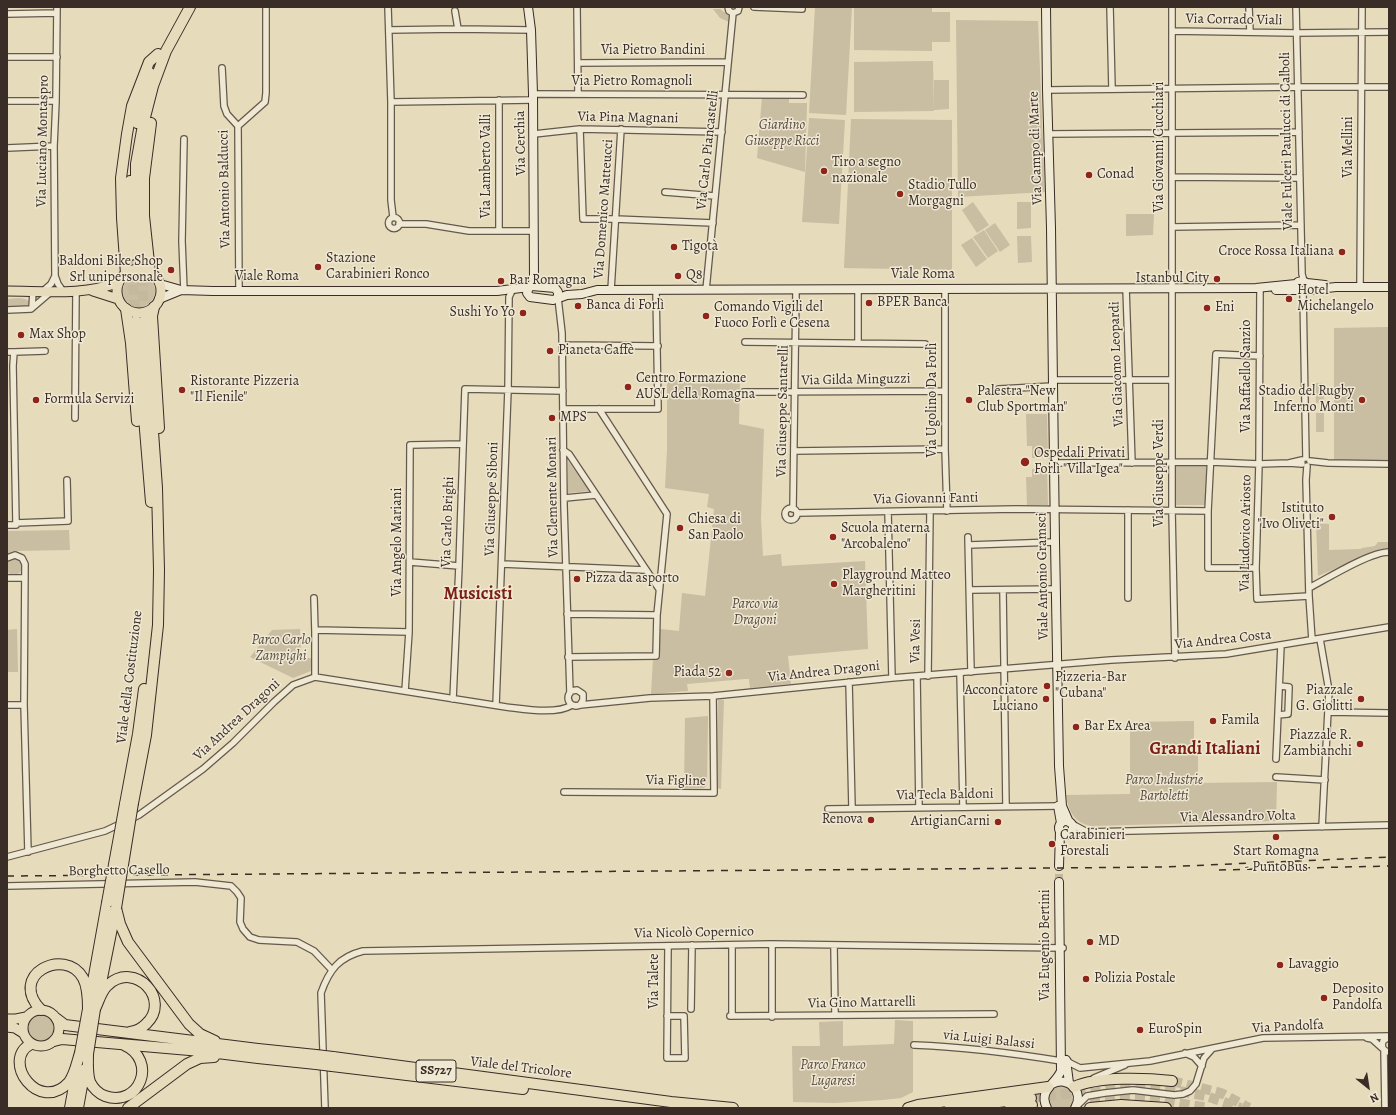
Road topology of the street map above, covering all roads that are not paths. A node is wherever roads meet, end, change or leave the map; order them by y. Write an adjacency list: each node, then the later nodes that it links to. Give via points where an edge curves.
1 (183, 7): 30 (highway)
2 (190, 7): 30 (highway)
3 (266, 7): 50 (street, via 265,102)
4 (388, 7): 23 (street)
5 (528, 7): 24 (main road, Via Cerchia)
6 (577, 7): 34 (street)
7 (728, 7): 20 (street)
8 (739, 7): 9 (street); 20 (street, via 737,12)
9 (743, 7)
10 (754, 7): 11 (street)
11 (802, 7)
12 (1046, 7): 41 (main road, Via Campo di Marte)
13 (1110, 7): 39 (street)
14 (1172, 7): 25 (street, Via Giovanni Cucchiari)
15 (1249, 7): 26 (street)
16 (1296, 7): 29 (street, Viale Fulceri Paulucci di Calboli)
17 (1362, 7): 27 (street, Via Mellini)
18 (57, 10): 21 (street); 32 (street, Via Luciano Montaspro)
19 (455, 11): 22 (street)
20 (733, 13): 33 (street, Via Carlo Piancastelli)
21 (7, 14)
22 (458, 29): 23 (street); 24 (street)
23 (389, 30): 49 (street)
24 (531, 30): 45 (main road, Via Cerchia)
25 (1172, 31): 26 (street, Via Corrado Viali); 40 (street, Via Giovanni Cucchiari)
26 (1250, 32): 29 (street, Via Corrado Viali)
27 (1362, 32): 28 (street, Via Corrado Viali); 29 (street, Via Corrado Viali); 37 (street, Via Mellini)
28 (1389, 32)
29 (1296, 33): 36 (street, Viale Fulceri Paulucci di Calboli)
30 (162, 52): 73 (highway, via 143,92 131,157 128,201); 74 (highway, via 143,125 136,164); 75 (highway, via 165,63 156,90 144,178 144,216); 76 (highway, via 149,62 132,106 127,134 121,178)
31 (7, 57): 32 (street)
32 (57, 57): 48 (street, Via Luciano Montaspro)
33 (728, 62): 34 (street, Via Pietro Bandini); 43 (street, Via Carlo Piancastelli)
34 (578, 63): 42 (street)
35 (222, 68): 50 (street, Via Antonio Balducci, via 224,106 227,114)
36 (1298, 87): 37 (street); 40 (street); 54 (street, Viale Fulceri Paulucci di Calboli)
37 (1361, 87): 38 (street); 82 (street, Via Mellini)
38 (1389, 87)
39 (1112, 89): 40 (street); 41 (street)
40 (1172, 89): 55 (street, Via Giovanni Cucchiari)
41 (1047, 90): 57 (main road, Via Campo di Marte)
42 (578, 94): 43 (street, Via Pietro Romagnoli); 45 (street, Via Pietro Romagnoli)
43 (726, 94): 44 (street, Via Pietro Romagnoli); 53 (street, Via Carlo Piancastelli)
44 (803, 95)
45 (533, 97): 46 (street, Via Pietro Romagnoli); 56 (main road, Via Cerchia)
46 (499, 100): 49 (street, Via Pietro Romagnoli); 71 (street, Via Lamberto Valli)
47 (7, 101): 48 (street)
48 (56, 101): 59 (street, Via Luciano Montaspro)
49 (391, 102): 65 (street)
50 (238, 126): 92 (street, Via Antonio Balducci)
51 (580, 129): 52 (street, Via Pina Magnani); 56 (street, Via Pina Magnani); 66 (street, via 582,219)
52 (621, 129): 53 (street, Via Pina Magnani); 66 (street, Via Domenico Matteucci)
53 (722, 132): 64 (street, Via Carlo Piancastelli)
54 (1299, 132): 55 (street); 62 (street, Viale Fulceri Paulucci di Calboli)
55 (1172, 133): 57 (street); 61 (street, Via Giovanni Cucchiari)
56 (534, 134): 72 (main road, Via Cerchia)
57 (1048, 134): 84 (main road, Via Campo di Marte)
58 (184, 139): 91 (street)
59 (54, 146): 60 (street); 77 (street, Via Luciano Montaspro)
60 (7, 148)
61 (1172, 177): 62 (street); 70 (street, Via Giovanni Cucchiari)
62 (1300, 178): 69 (street, Viale Fulceri Paulucci di Calboli)
63 (665, 192): 64 (street)
64 (716, 196): 67 (street, Via Carlo Piancastelli)
65 (393, 217): 68 (street, via 398,219); 68 (street, via 389,220 390,227 395,228)
66 (615, 219): 67 (street); 93 (street, Via Domenico Matteucci)
67 (713, 223): 95 (street, Via Carlo Piancastelli)
68 (399, 224): 71 (street, via 426,224 469,231)
69 (1301, 225): 70 (street); 80 (street, Viale Fulceri Paulucci di Calboli)
70 (1172, 227): 86 (street, Via Giovanni Cucchiari)
71 (500, 231): 72 (street)
72 (534, 231): 81 (main road, Via Cerchia)
73 (131, 254)
74 (140, 262)
75 (150, 272): 76 (main road, via 137,269); 79 (main road)
76 (126, 274): 78 (main road)
77 (55, 276): 99 (street); 100 (street, Via Luciano Montaspro)
78 (119, 282): 90 (main road, via 105,288); 105 (main road)
79 (160, 284): 91 (main road, Viale Roma); 106 (main road, via 161,289)
80 (1302, 285): 82 (main road, Viale Roma); 89 (main road, Viale Roma); 142 (street, Viale Fulceri Paulucci di Calboli)
81 (533, 287): 102 (main road, Viale Roma); 103 (main road, Viale Roma); 104 (main road, via 555,288); 104 (main road, via 532,298)
82 (1360, 287): 83 (main road, Viale Roma)
83 (1389, 287)
84 (1052, 288): 85 (main road, Viale Roma); 88 (main road, Viale Roma); 124 (main road, Viale Antonio Gramsci)
85 (1126, 288): 86 (main road, Viale Roma); 122 (street, Via Giacomo Leopardi)
86 (1172, 288): 89 (main road, Viale Roma); 123 (street, Via Giuseppe Verdi)
87 (858, 289): 88 (main road, Viale Roma); 96 (main road, Viale Roma); 113 (street)
88 (945, 289): 128 (street, Via Ugolino Da Forlì)
89 (1258, 289): 120 (street, Via Raffaello Sanzio)
90 (90, 290): 101 (main road); 105 (main road)
91 (183, 290): 92 (main road, Viale Roma); 106 (main road, Viale Roma)
92 (239, 290): 102 (main road, Viale Roma)
93 (611, 290): 94 (main road, Viale Roma); 104 (main road, Viale Roma)
94 (656, 290): 95 (main road, Viale Roma); 116 (street)
95 (706, 290): 96 (main road, Viale Roma)
96 (796, 290): 112 (street, Via Giuseppe Santarelli)
97 (7, 291): 98 (main road)
98 (33, 291): 99 (main road); 107 (street)
99 (48, 291): 100 (main road); 107 (street)
100 (63, 291): 101 (main road)
101 (76, 291): 133 (street)
102 (497, 291): 103 (main road, Viale Roma)
103 (510, 293): 126 (street, Via Giuseppe Siboni)
104 (556, 296): 115 (street, Via Clemente Monari)
105 (118, 299): 108 (main road)
106 (156, 303): 108 (main road, via 147,311 140,313); 146 (highway, via 152,316 160,450)
107 (32, 308): 109 (street)
108 (126, 309): 146 (highway, via 139,444)
109 (7, 310)
110 (140, 320): 146 (highway, Viale della Costituzione)
111 (745, 342): 112 (street)
112 (796, 343): 113 (street); 130 (street, Via Giuseppe Santarelli)
113 (858, 343): 114 (street)
114 (925, 344)
115 (563, 345): 116 (street); 127 (street, Via Clemente Monari)
116 (658, 346): 132 (street, via 658,409)
117 (45, 351): 119 (street)
118 (7, 352): 119 (street)
119 (14, 352): 121 (street)
120 (1260, 356): 138 (street, via 1216,354); 143 (street, Via Raffaello Sanzio)
121 (10, 366): 157 (street)
122 (1129, 380): 123 (street); 124 (street); 140 (street, Via Giacomo Leopardi)
123 (1171, 380): 141 (street, Via Giuseppe Verdi)
124 (1053, 383): 125 (street); 139 (main road, Viale Antonio Gramsci)
125 (999, 388)
126 (508, 390): 127 (street); 134 (street, Via Carlo Brighi, via 465,389); 165 (street, Via Giuseppe Siboni)
127 (563, 391): 131 (street, Via Clemente Monari)
128 (945, 391): 130 (street, Via Gilda Minguzzi); 135 (street, Via Ugolino Da Forlì)
129 (744, 392): 130 (street, Via Gilda Minguzzi)
130 (795, 393): 137 (street, Via Giuseppe Santarelli)
131 (564, 409): 132 (street); 136 (street, Via Clemente Monari)
132 (599, 409): 173 (street, via 667,514)
133 (75, 418)
134 (463, 444): 164 (street, Via Angelo Mariani, via 410,445); 166 (street, Via Carlo Brighi)
135 (945, 449): 137 (street); 153 (street, Via Ugolino Da Forlì)
136 (563, 450): 147 (street, via 569,454); 148 (street, Via Clemente Monari)
137 (794, 451): 151 (street, Via Giuseppe Santarelli)
138 (1211, 462): 141 (street); 143 (street); 155 (street)
139 (1054, 463): 140 (street); 149 (main road, Viale Antonio Gramsci)
140 (1132, 463): 141 (street)
141 (1173, 463): 154 (street, Via Giuseppe Verdi)
142 (1306, 463): 143 (street); 144 (street); 172 (street, Viale Fulceri Paulucci di Calboli)
143 (1258, 464): 168 (street, Via Ludovico Ariosto)
144 (1389, 464)
145 (67, 480): 157 (street, via 68,521)
146 (153, 487): 220 (highway, Viale della Costituzione, via 153,621)
147 (596, 495): 148 (street); 169 (street)
148 (565, 498): 167 (street, Via Clemente Monari)
149 (1055, 510): 150 (street, Via Giovanni Fanti); 153 (street, Via Giovanni Fanti); 160 (main road, Viale Antonio Gramsci)
150 (1128, 510): 154 (street, Via Giovanni Fanti); 179 (street)
151 (795, 511): 156 (street, Via Giovanni Fanti)
152 (930, 511): 153 (street, Via Giovanni Fanti); 156 (street, Via Giovanni Fanti); 195 (street, Via Vesi)
153 (947, 511)
154 (1172, 511): 155 (street, Via Giovanni Fanti); 189 (street, Via Giuseppe Verdi)
155 (1208, 511): 168 (street, via 1208,568)
156 (888, 512): 197 (street)
157 (16, 523): 158 (street)
158 (7, 525)
159 (968, 537): 161 (street)
160 (1055, 542): 161 (street); 174 (main road, Viale Antonio Gramsci)
161 (968, 545): 175 (street)
162 (1389, 552): 172 (street, via 1382,552 1358,562)
163 (7, 558): 171 (street, via 15,555 22,558 25,564)
164 (410, 562): 166 (street); 184 (street, Via Angelo Mariani)
165 (502, 564): 167 (street); 212 (street, Via Giuseppe Siboni)
166 (459, 566): 206 (street, Via Carlo Brighi)
167 (567, 567): 169 (street); 180 (street, Via Clemente Monari)
168 (1256, 568): 177 (street, Via Ludovico Ariosto, via 1257,599)
169 (645, 570): 173 (street)
170 (7, 578): 171 (street)
171 (25, 578): 209 (street)
172 (1309, 588): 177 (street, Viale Fulceri Paulucci di Calboli)
173 (659, 589): 181 (street)
174 (1056, 589): 176 (street); 190 (main road, Viale Antonio Gramsci)
175 (970, 590): 176 (street); 192 (street)
176 (1003, 590): 191 (street)
177 (1309, 596): 186 (street, Viale Fulceri Paulucci di Calboli)
178 (314, 598): 183 (street)
179 (1128, 598)
180 (567, 614): 181 (street); 188 (street, Via Clemente Monari)
181 (657, 615): 188 (street, via 656,656)
182 (1389, 627): 185 (street, Via Andrea Costa)
183 (315, 630): 184 (street); 196 (street)
184 (409, 632): 202 (street, Via Angelo Mariani)
185 (1320, 639): 186 (street, Via Andrea Costa); 213 (street, via 1329,691)
186 (1312, 640): 187 (street, Via Andrea Costa)
187 (1281, 645): 189 (street, Via Andrea Costa, via 1226,654); 200 (street)
188 (568, 657): 198 (street, Via Clemente Monari)
189 (1175, 658): 190 (street, Via Andrea Costa)
190 (1058, 665): 191 (street, Via Andrea Dragoni); 222 (main road, Viale Antonio Gramsci, via 1057,784)
191 (1005, 670): 192 (street, Via Andrea Dragoni); 221 (street)
192 (971, 672): 193 (street, Via Andrea Dragoni)
193 (960, 673): 195 (street, Via Andrea Dragoni); 223 (street)
194 (917, 676): 195 (street, Via Andrea Dragoni); 197 (street, Via Andrea Dragoni); 225 (street)
195 (928, 676)
196 (315, 677): 202 (street); 231 (street, Via Andrea Dragoni, via 293,686 203,769 139,815 105,831)
197 (892, 678): 199 (street, Via Andrea Dragoni)
198 (569, 682): 201 (street); 203 (street, Via Clemente Monari)
199 (850, 682): 204 (street, Via Andrea Dragoni); 224 (street)
200 (1280, 686): 215 (street); 215 (street, via 1289,687 1288,714)
201 (577, 690): 203 (street); 205 (street)
202 (405, 691): 206 (street)
203 (570, 693): 210 (street, via 568,700)
204 (713, 696): 207 (street, Via Andrea Dragoni); 219 (street, Via Figline, via 714,793)
205 (584, 698): 207 (street); 211 (street)
206 (453, 699): 212 (street)
207 (593, 703): 211 (street, Via Andrea Dragoni)
208 (7, 705): 209 (street)
209 (24, 705): 231 (street)
210 (572, 705): 211 (street); 212 (street, via 566,709 535,710)
211 (580, 705)
212 (496, 706)
213 (1328, 712): 214 (street); 218 (street)
214 (1389, 713)
215 (1278, 714): 216 (street)
216 (1276, 759)
217 (1276, 777): 218 (street)
218 (1325, 780): 227 (street)
219 (564, 792)
220 (129, 804): 235 (highway, Viale della Costituzione, bridge); 243 (highway, Viale della Costituzione, bridge)
221 (1006, 806): 222 (street, Via Tecla Baldoni); 223 (street, Via Tecla Baldoni)
222 (1060, 806): 229 (main road, Viale Antonio Gramsci)
223 (964, 807): 225 (street, Via Tecla Baldoni)
224 (852, 808): 225 (street, Via Tecla Baldoni); 226 (street, Via Tecla Baldoni)
225 (919, 808)
226 (828, 809)
227 (1322, 826): 228 (street, Via Alessandro Volta); 230 (street, Via Alessandro Volta)
228 (1389, 826)
229 (1066, 828): 230 (street, Via Alessandro Volta); 230 (street, Via Alessandro Volta); 233 (main road, Viale Antonio Gramsci, via 1059,836)
230 (1087, 832)
231 (28, 852): 232 (street, Via Andrea Dragoni)
232 (7, 857)
233 (1059, 866)
234 (7, 886): 242 (street, Borghetto Casello, via 195,882 231,886 241,898 240,922 250,937 259,940 297,942 314,951)
235 (116, 908): 243 (highway, Viale della Costituzione); 266 (highway, via 128,942 189,1024 200,1034)
236 (772, 944): 237 (street, Via Nicolò Copernico); 240 (street, Via Nicolò Copernico); 250 (street)
237 (732, 945): 239 (street, Via Nicolò Copernico); 250 (street, Via Gino Mattarelli, via 731,1016)
238 (668, 946): 239 (street, Via Nicolò Copernico); 242 (street, Via Nicolò Copernico, via 363,950 343,959); 248 (street, Via Talete)
239 (692, 946): 244 (street)
240 (834, 946): 241 (street, Via Nicolò Copernico); 247 (street)
241 (1061, 948): 241 (main road, Via Eugenio Bertini, via 1063,906 1059,882); 267 (main road, Via Eugenio Bertini)
242 (332, 970): 279 (street, Via Nicolò Copernico, via 321,993)
243 (92, 1009): 245 (highway, via 80,974 62,964 55,964 40,970 32,980 30,992); 254 (highway, via 107,985 114,980 133,977 141,981 153,995 153,1013 149,1022 138,1030); 264 (highway, bridge)
244 (691, 1009)
245 (41, 1010): 249 (main road); 252 (main road, via 53,1014)
246 (994, 1014): 247 (street, Via Gino Mattarelli)
247 (835, 1015): 250 (street, Via Gino Mattarelli)
248 (667, 1016): 248 (street, Via Talete, via 684,1016 685,1058 667,1058)
249 (26, 1017): 251 (main road); 255 (main road)
250 (772, 1017)
251 (7, 1019)
252 (57, 1019): 254 (highway, via 65,1025); 258 (main road, via 59,1031)
253 (7, 1027): 255 (main road)
254 (124, 1032): 266 (highway)
255 (23, 1033): 259 (main road)
256 (1363, 1036): 257 (street, Via Pandolfa); 262 (street, Via Pandolfa, via 1263,1038); 263 (street, via 1372,1039)
257 (1389, 1037): 263 (street, Via Pandolfa, via 1383,1041)
258 (54, 1042): 259 (main road, via 43,1047); 260 (highway, via 62,1039)
259 (31, 1044): 264 (highway, via 25,1046 18,1057 17,1069 21,1081 38,1093 51,1093 64,1087)
260 (122, 1045): 264 (highway, via 137,1055 142,1063 143,1072 136,1089 121,1098 103,1096 95,1090 90,1082); 266 (highway)
261 (914, 1045): 267 (street, via Luigi Balassi, via 1015,1053)
262 (1214, 1048): 265 (street, Via Pandolfa); 270 (street, via 1204,1058)
263 (1385, 1050): 271 (street)
264 (84, 1053): 276 (highway, via 76,1075); 277 (highway)
265 (1185, 1053): 269 (street, Via Pandolfa); 270 (street, via 1194,1057)
266 (258, 1054): 275 (highway, Viale del Tricolore / SS727, bridge); 278 (highway, via 241,1060 207,1057 193,1061)
267 (1063, 1060): 269 (street, Via Pandolfa, via 1080,1068); 273 (main road, Via Eugenio Bertini); 274 (main road, Via Eugenio Bertini, via 1061,1071)
268 (1389, 1061): 271 (street)
269 (1127, 1064): 273 (street)
270 (1202, 1066): 286 (street, via 1196,1084 1183,1094 1133,1090 1095,1094 1087,1096)
271 (1385, 1074): 289 (street)
272 (1172, 1081): 273 (highway, via 1144,1078)
273 (1072, 1085): 274 (main road, via 1058,1081); 286 (main road, Via Eugenio Bertini, via 1077,1091)
274 (1050, 1086): 282 (highway, via 918,1104); 285 (main road, Via Eugenio Bertini, via 1044,1097)
275 (552, 1089): 280 (highway, Viale del Tricolore / SS727); 281 (highway, Viale del Tricolore / SS727)
276 (70, 1108)
277 (78, 1108)
278 (128, 1108)
279 (324, 1108)
280 (670, 1108)
281 (733, 1108)
282 (908, 1108)
283 (950, 1108): 284 (highway, via 1031,1102)
284 (1010, 1108)
285 (1047, 1108)
286 (1076, 1108)
287 (1090, 1108): 288 (highway, via 1121,1105)
288 (1166, 1108)
289 (1385, 1108)

